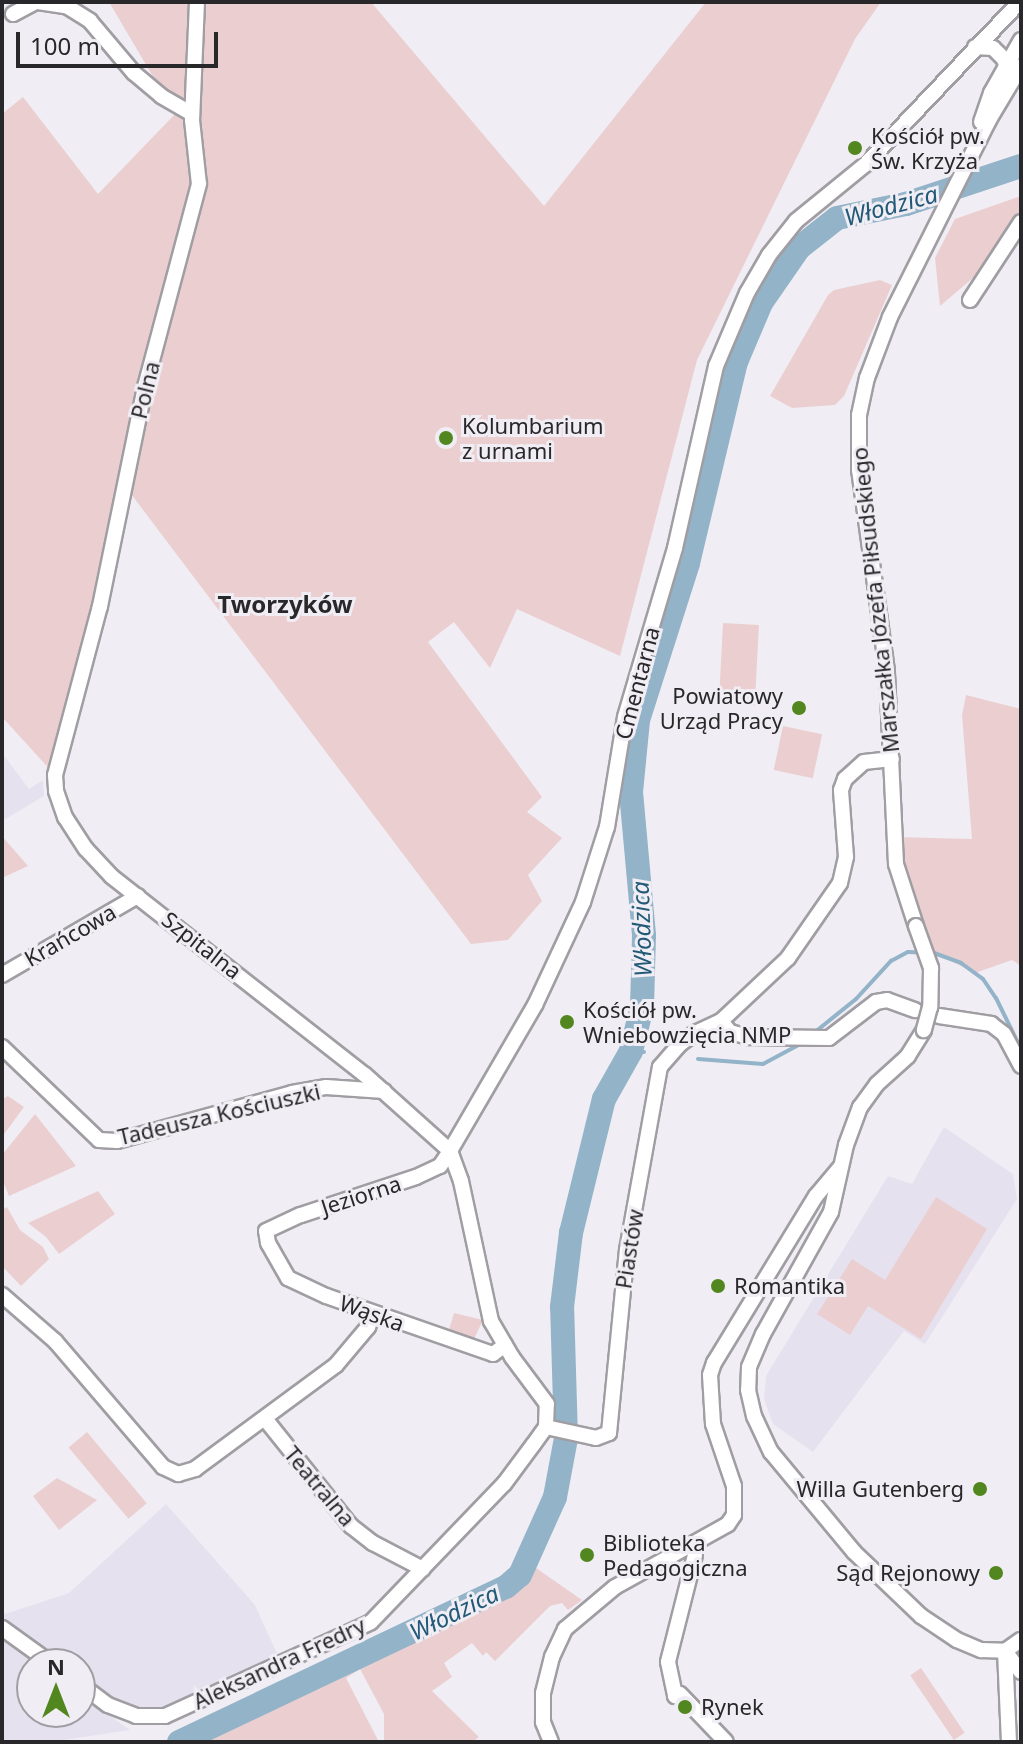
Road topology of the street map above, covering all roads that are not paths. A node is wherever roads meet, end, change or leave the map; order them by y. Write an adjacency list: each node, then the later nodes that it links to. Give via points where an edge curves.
1 (37, 2): 4 (street); 8 (street, via 68,7 90,21 134,73)
2 (197, 2): 8 (street, Polna)
3 (1020, 2): 6 (street, Cmentarna)
4 (13, 14)
5 (1021, 40): 7 (street)
6 (975, 47): 7 (street, via 993,48); 20 (street, Cmentarna, via 866,164 796,221 769,255 733,321 716,366 675,548 625,717 607,827 583,902 535,1005)
7 (1014, 66): 9 (street); 9 (street, via 985,108)
8 (192, 114): 13 (street, Polna, via 199,184 145,387 100,606)
9 (974, 149): 12 (street, Marszałka Józefa Piłsudskiego, via 873,358 857,434 887,671)
10 (1021, 222): 11 (street)
11 (970, 300)
12 (892, 759): 16 (street, via 864,762 845,779 841,790 846,857 840,883 788,958); 21 (street, Marszałka Józefa Piłsudskiego, bridge, via 896,864 931,968 930,1007 908,1056 860,1107)
13 (55, 775): 14 (street, Szpitalna, via 65,817 86,849)
14 (138, 896): 15 (street, Krańcowa); 19 (street, Szpitalna)
15 (2, 975)
16 (725, 1018): 18 (street, via 730,1032 749,1037 829,1038 876,1002 887,1000 991,1024 1004,1034); 27 (street, Piastów, via 695,1033 660,1067 627,1250 609,1433 596,1438)
17 (2, 1047): 19 (street, Tadeusza Kościuszki, via 99,1140 117,1141 326,1087)
18 (1021, 1066)
19 (384, 1091): 20 (street)
20 (450, 1151): 22 (street, Jeziorna, via 440,1166 416,1177); 25 (street, via 491,1321)
21 (841, 1166): 33 (street, via 831,1212 749,1367 754,1416 771,1452 807,1498 921,1616 957,1640 981,1650); 36 (street, via 816,1196 710,1375 713,1424 734,1486 734,1515 728,1524 615,1587 565,1629 543,1693 543,1722)
22 (266, 1231): 24 (street, Wąska, via 288,1278)
23 (2, 1295): 26 (street, via 55,1341 163,1467 178,1474 195,1469)
24 (373, 1314): 25 (street, Wąska, via 493,1354); 26 (street, via 346,1356)
25 (505, 1345): 27 (street, via 544,1397)
26 (266, 1420): 29 (street, Teatralna, via 351,1526)
27 (549, 1428): 29 (street, Aleksandra Fredry)
28 (695, 1555): 37 (street, via 668,1662 675,1696 680,1694)
29 (423, 1569): 35 (street, Aleksandra Fredry, via 371,1622 165,1716 136,1716)
30 (2, 1628): 32 (street)
31 (1021, 1640): 33 (street)
32 (30, 1648)
33 (1005, 1651): 34 (street); 38 (street)
34 (1021, 1672)
35 (96, 1696)
36 (551, 1742)
37 (726, 1742)
38 (1009, 1742)

